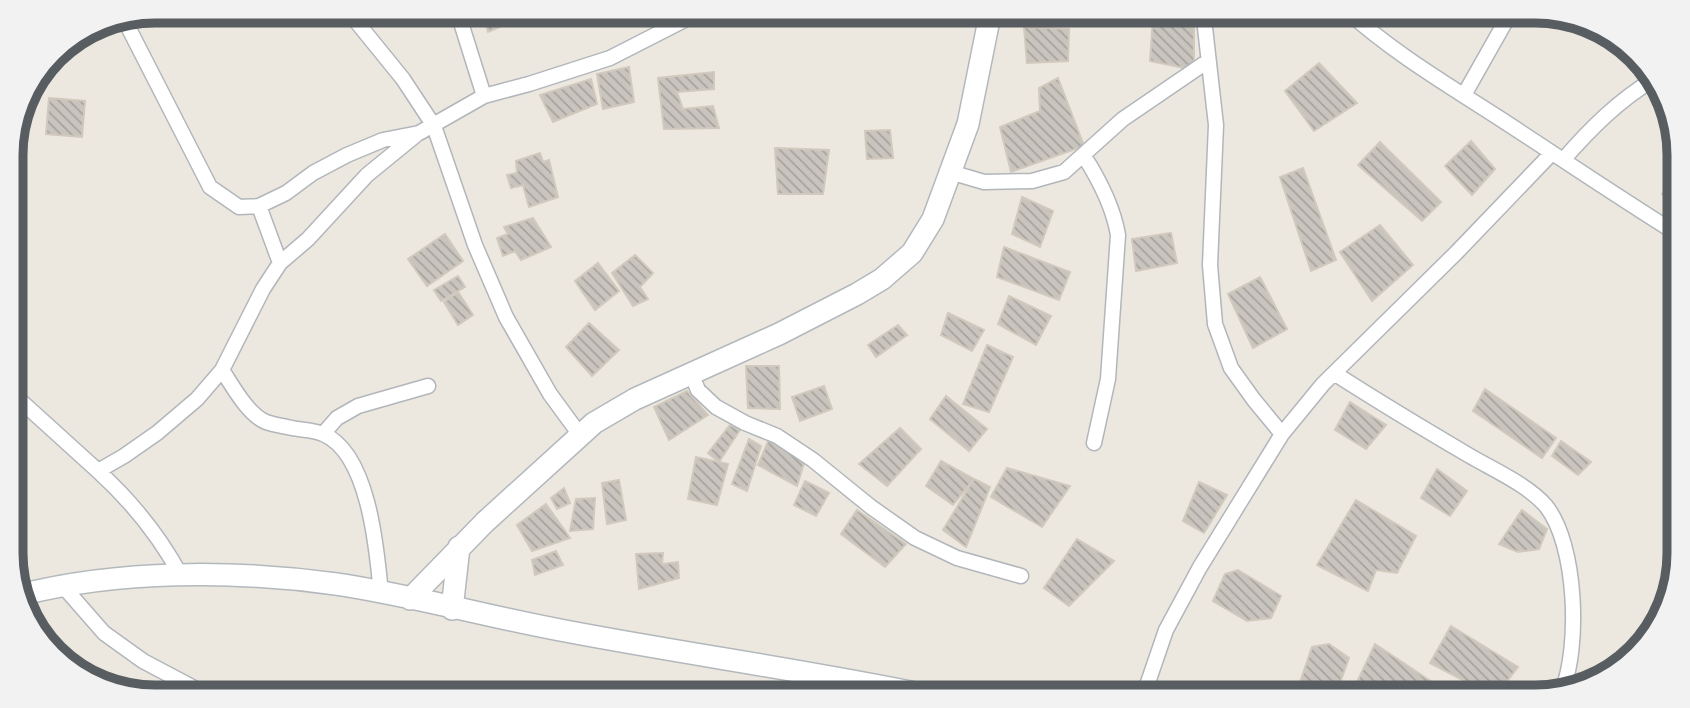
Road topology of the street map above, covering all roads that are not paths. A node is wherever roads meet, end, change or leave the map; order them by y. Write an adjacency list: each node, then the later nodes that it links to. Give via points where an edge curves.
1 (358, 23): 13 (street)
2 (461, 23): 12 (street)
3 (679, 23): 12 (street, via 610,58)
4 (988, 23): 17 (main road, via 968,124)
5 (1204, 23): 9 (street)
6 (1360, 23): 11 (street)
7 (1506, 23): 11 (street)
8 (127, 26): 18 (street, via 209,187 239,207)
9 (1208, 61): 15 (street, via 1123,120); 27 (street, via 1216,125 1210,265 1215,324 1231,368)
10 (1646, 84): 16 (street)
11 (1464, 95): 16 (street)
12 (484, 96): 13 (street)
13 (434, 126): 14 (street); 28 (street, via 475,245 506,317)
14 (419, 133): 18 (street, via 383,140 346,155); 20 (street, via 367,174)
15 (1084, 156): 17 (street, via 1064,172 1032,181 984,182); 29 (street, via 1110,205 1118,236 1108,379)
16 (1557, 157): 19 (street); 23 (street)
17 (950, 172): 22 (main road, via 933,219 912,253 882,279 779,334)
18 (259, 206): 20 (street)
19 (1667, 227)
20 (280, 263): 21 (street)
21 (222, 370): 26 (street, via 243,403 264,422); 30 (street, via 157,433)
22 (691, 373): 28 (main road, via 635,399); 33 (street, via 698,390 716,407 813,460 915,538 957,558)
23 (1334, 373): 27 (street); 39 (street, via 1517,483 1545,506 1562,536 1573,600)
24 (428, 386): 26 (street, via 358,406 337,418)
25 (23, 403): 30 (street)
26 (323, 434): 36 (street, via 344,449 358,474 377,551)
27 (1282, 434): 42 (street, via 1166,630)
28 (580, 435): 31 (main road)
29 (1094, 443)
30 (98, 471): 32 (street, via 142,515)
31 (459, 547): 37 (main road); 38 (main road)
32 (181, 576): 34 (main road, via 108,578); 36 (main road, via 272,577)
33 (1021, 576)
34 (62, 585): 35 (main road); 40 (street, via 104,633)
35 (29, 593)
36 (381, 594): 37 (main road)
37 (410, 599): 38 (main road)
38 (452, 609): 41 (main road)
39 (1566, 682)
40 (187, 685)
41 (817, 685)
42 (1147, 685)

